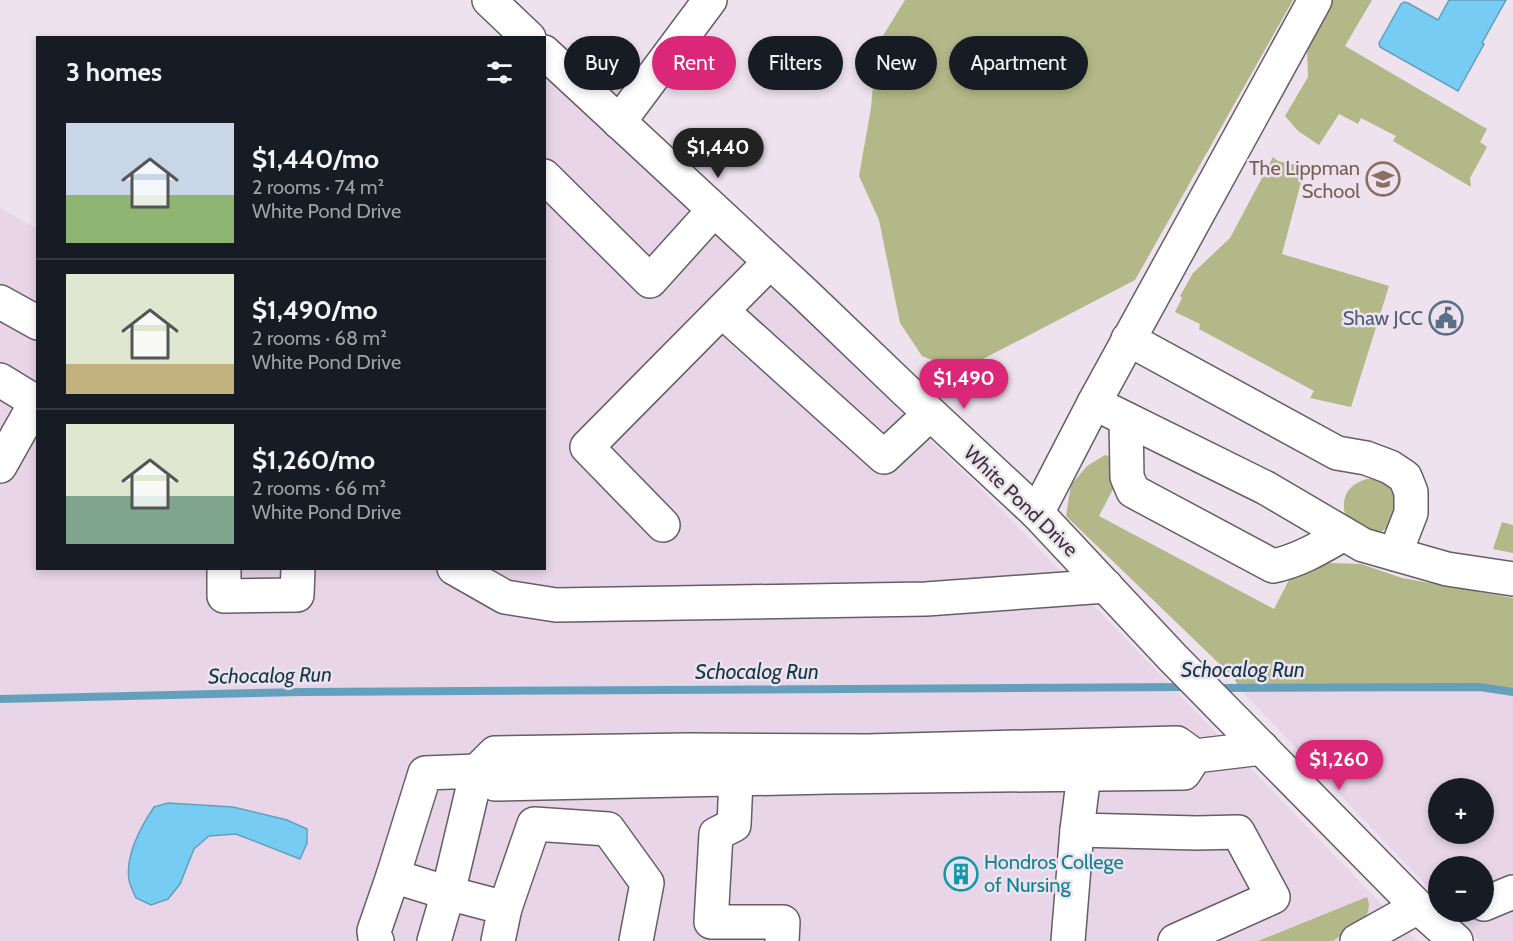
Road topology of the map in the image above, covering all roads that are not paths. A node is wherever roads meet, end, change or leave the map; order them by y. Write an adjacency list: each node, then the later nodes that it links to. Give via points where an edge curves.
1 (489, 0): 4 (street)
2 (710, 0): 6 (street)
3 (1315, 0): 13 (street)
4 (527, 36)
5 (546, 54): 6 (street, White Pond Drive)
6 (619, 122): 8 (street, White Pond Drive)
7 (546, 178): 8 (street, via 650,280)
8 (714, 210): 9 (street, White Pond Drive)
9 (770, 262): 11 (street); 18 (street, White Pond Drive)
10 (0, 302): 12 (street)
11 (722, 311): 18 (street, via 884,457); 22 (street, via 587,447)
12 (36, 323)
13 (1128, 339): 17 (street); 24 (street, via 1337,453 1366,458 1405,477 1411,492 1411,513)
14 (0, 380): 15 (street)
15 (36, 400)
16 (36, 403): 20 (street)
17 (1094, 403): 19 (street); 21 (street)
18 (930, 414): 21 (street, White Pond Drive)
19 (1126, 419): 23 (street, via 1266,488); 23 (street, via 1127,477 1133,491 1273,566 1289,563)
20 (0, 466)
21 (1037, 513): 29 (street, White Pond Drive)
22 (663, 525)
23 (1344, 534): 24 (street, via 1363,545)
24 (1395, 554): 28 (street, via 1447,569)
25 (224, 570): 26 (street, via 224,596 297,594)
26 (298, 570)
27 (458, 570): 29 (street, via 505,597 556,605 926,599)
28 (1513, 579)
29 (1106, 586): 30 (street, White Pond Drive)
30 (1262, 748): 31 (street, via 1195,756 1177,743); 40 (street, White Pond Drive)
31 (1084, 760): 32 (street, via 867,751); 34 (street)
32 (737, 765): 33 (street, via 495,783); 45 (street, via 735,825 716,834 711,922 783,921)
33 (477, 771): 35 (street, via 425,773); 37 (street)
34 (1077, 830): 46 (street); 47 (street, via 1238,832 1273,897)
35 (393, 876): 37 (street); 41 (street, via 374,931)
36 (1513, 892): 38 (street)
37 (448, 893): 39 (street); 42 (street)
38 (1494, 900)
39 (505, 908): 43 (street); 44 (street, via 534,824 608,829 646,883)
40 (1447, 927): 48 (street)
41 (377, 941)
42 (434, 941)
43 (498, 941)
44 (636, 941)
45 (782, 941)
46 (1068, 941)
47 (1175, 941)
48 (1358, 941)

